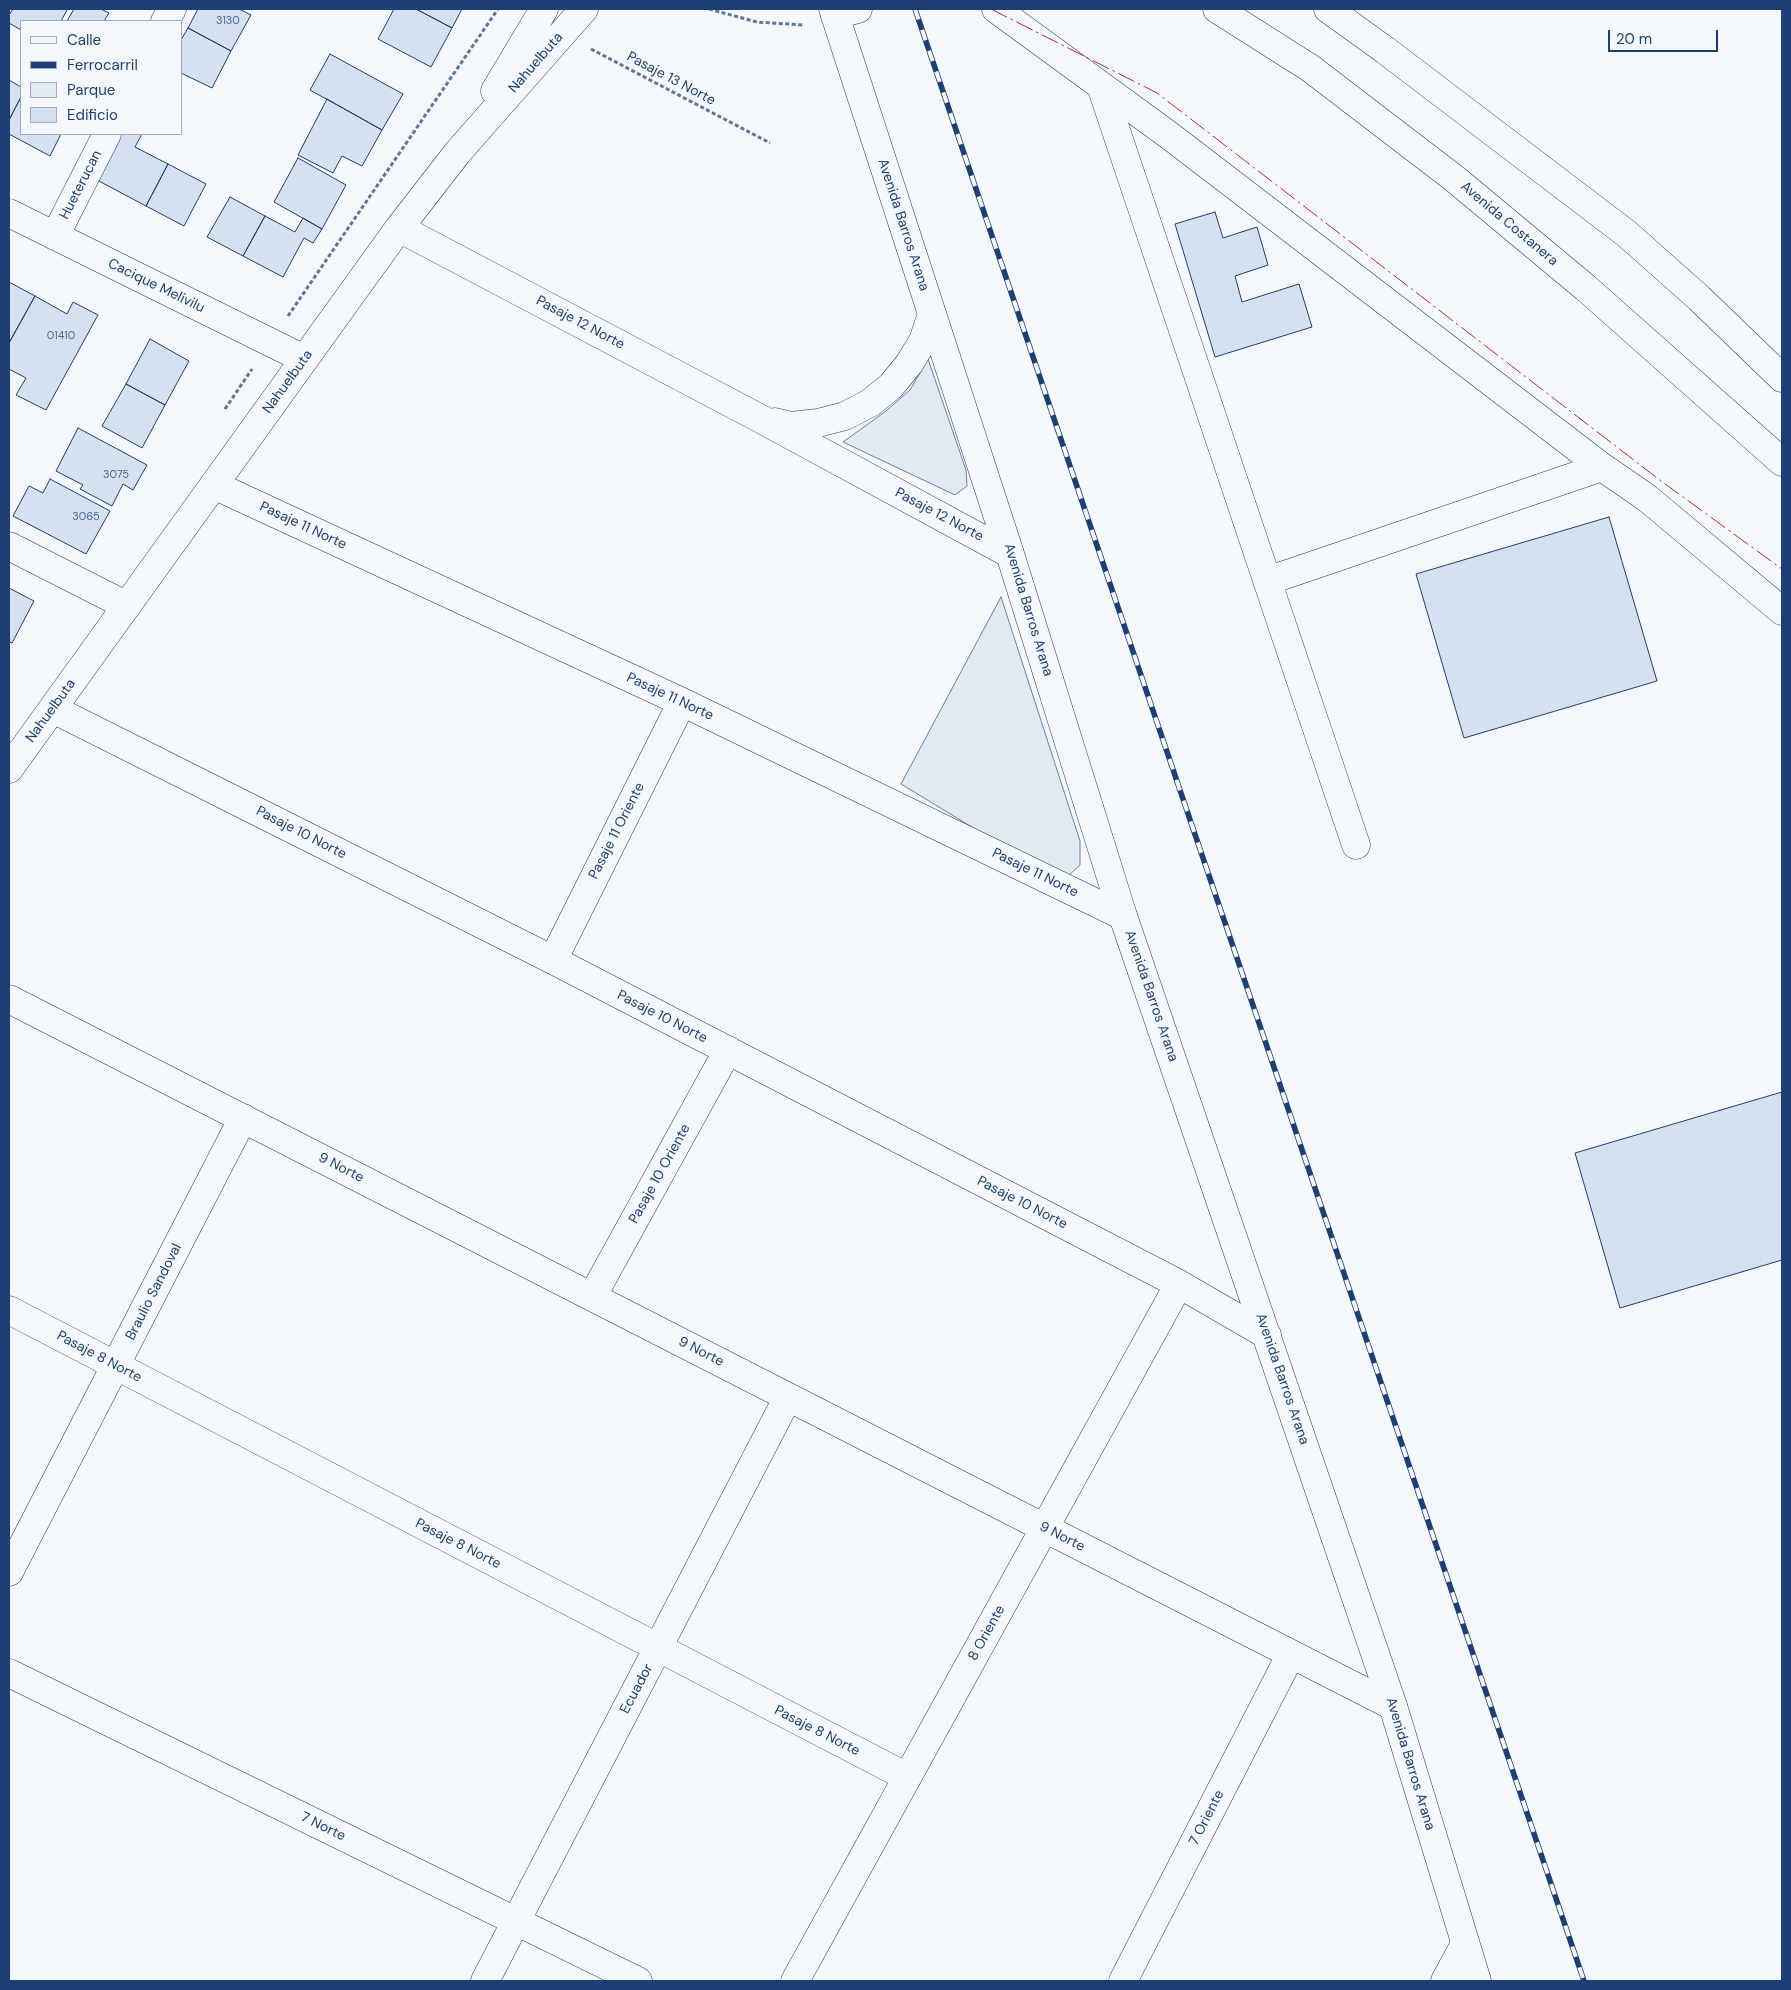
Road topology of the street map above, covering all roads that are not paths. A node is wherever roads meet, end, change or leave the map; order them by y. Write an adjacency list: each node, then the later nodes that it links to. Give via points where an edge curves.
1 (172, 9): 8 (street)
2 (544, 9): 11 (street)
3 (584, 9): 11 (street, Nahuelbuta)
4 (996, 9): 9 (street)
5 (1218, 9): 19 (street, Avenida Costanera, via 1310,68 1454,179 1586,288)
6 (1328, 9): 17 (street, via 1627,234)
7 (842, 11): 15 (street, Avenida Barros Arana)
8 (166, 20)
9 (1101, 86): 20 (street); 24 (street)
10 (107, 135): 14 (street, Hueterucan)
11 (458, 152): 13 (street, Nahuelbuta)
12 (9, 213): 14 (street, Cacique Melivilu)
13 (399, 228): 16 (street, Nahuelbuta); 18 (street, Pasaje 12 Norte)
14 (55, 236): 16 (street, Cacique Melivilu)
15 (932, 314): 18 (street, Pasaje 12 Norte, via 923,341 909,364 891,386 870,403 845,416 818,423 791,426); 23 (street, Avenida Barros Arana)
16 (304, 360): 21 (street, Nahuelbuta)
17 (1782, 378)
18 (761, 419): 23 (street, Pasaje 12 Norte)
19 (1782, 462)
20 (1602, 467): 24 (street); 26 (street, via 1647,498)
21 (214, 484): 25 (street, Nahuelbuta); 27 (street, Pasaje 11 Norte)
22 (9, 546): 25 (street)
23 (1010, 554): 31 (street, Avenida Barros Arana)
24 (1267, 581): 30 (street)
25 (127, 606): 28 (street, Nahuelbuta)
26 (1782, 611)
27 (682, 702): 31 (street, Pasaje 11 Norte); 32 (street, Pasaje 11 Oriente)
28 (52, 709): 29 (street, Nahuelbuta); 32 (street, Pasaje 10 Norte)
29 (9, 769)
30 (1356, 846)
31 (1123, 916): 39 (street, Avenida Barros Arana)
32 (553, 960): 34 (street, Pasaje 10 Norte)
33 (9, 999): 35 (street, 9 Norte)
34 (728, 1050): 36 (street, Pasaje 10 Norte); 37 (street, Pasaje 10 Oriente)
35 (243, 1118): 37 (street, 9 Norte); 40 (street, Braulio Sandoval)
36 (1179, 1284): 39 (street, Pasaje 10 Norte); 42 (street, 8 Oriente)
37 (592, 1297): 41 (street, 9 Norte)
38 (9, 1310): 40 (street, Pasaje 8 Norte)
39 (1267, 1334): 47 (street, Avenida Barros Arana)
40 (116, 1366): 43 (street, Braulio Sandoval); 44 (street, Pasaje 8 Norte)
41 (788, 1397): 42 (street, 9 Norte); 44 (street, Ecuador)
42 (1045, 1528): 45 (street, 9 Norte); 48 (street, 8 Oriente)
43 (9, 1572)
44 (658, 1648): 48 (street, Pasaje 8 Norte); 49 (street, Ecuador)
45 (1291, 1654): 47 (street, 9 Norte); 54 (street, 7 Oriente)
46 (9, 1673): 49 (street, 7 Norte)
47 (1394, 1706): 50 (street, Avenida Barros Arana)
48 (907, 1777): 53 (street, 8 Oriente)
49 (516, 1921): 51 (street, Ecuador); 52 (street, 7 Norte)
50 (1465, 1944): 55 (street); 56 (street, Avenida Barros Arana)
51 (485, 1981)
52 (638, 1981)
53 (795, 1981)
54 (1123, 1981)
55 (1446, 1981)
56 (1477, 1981)

